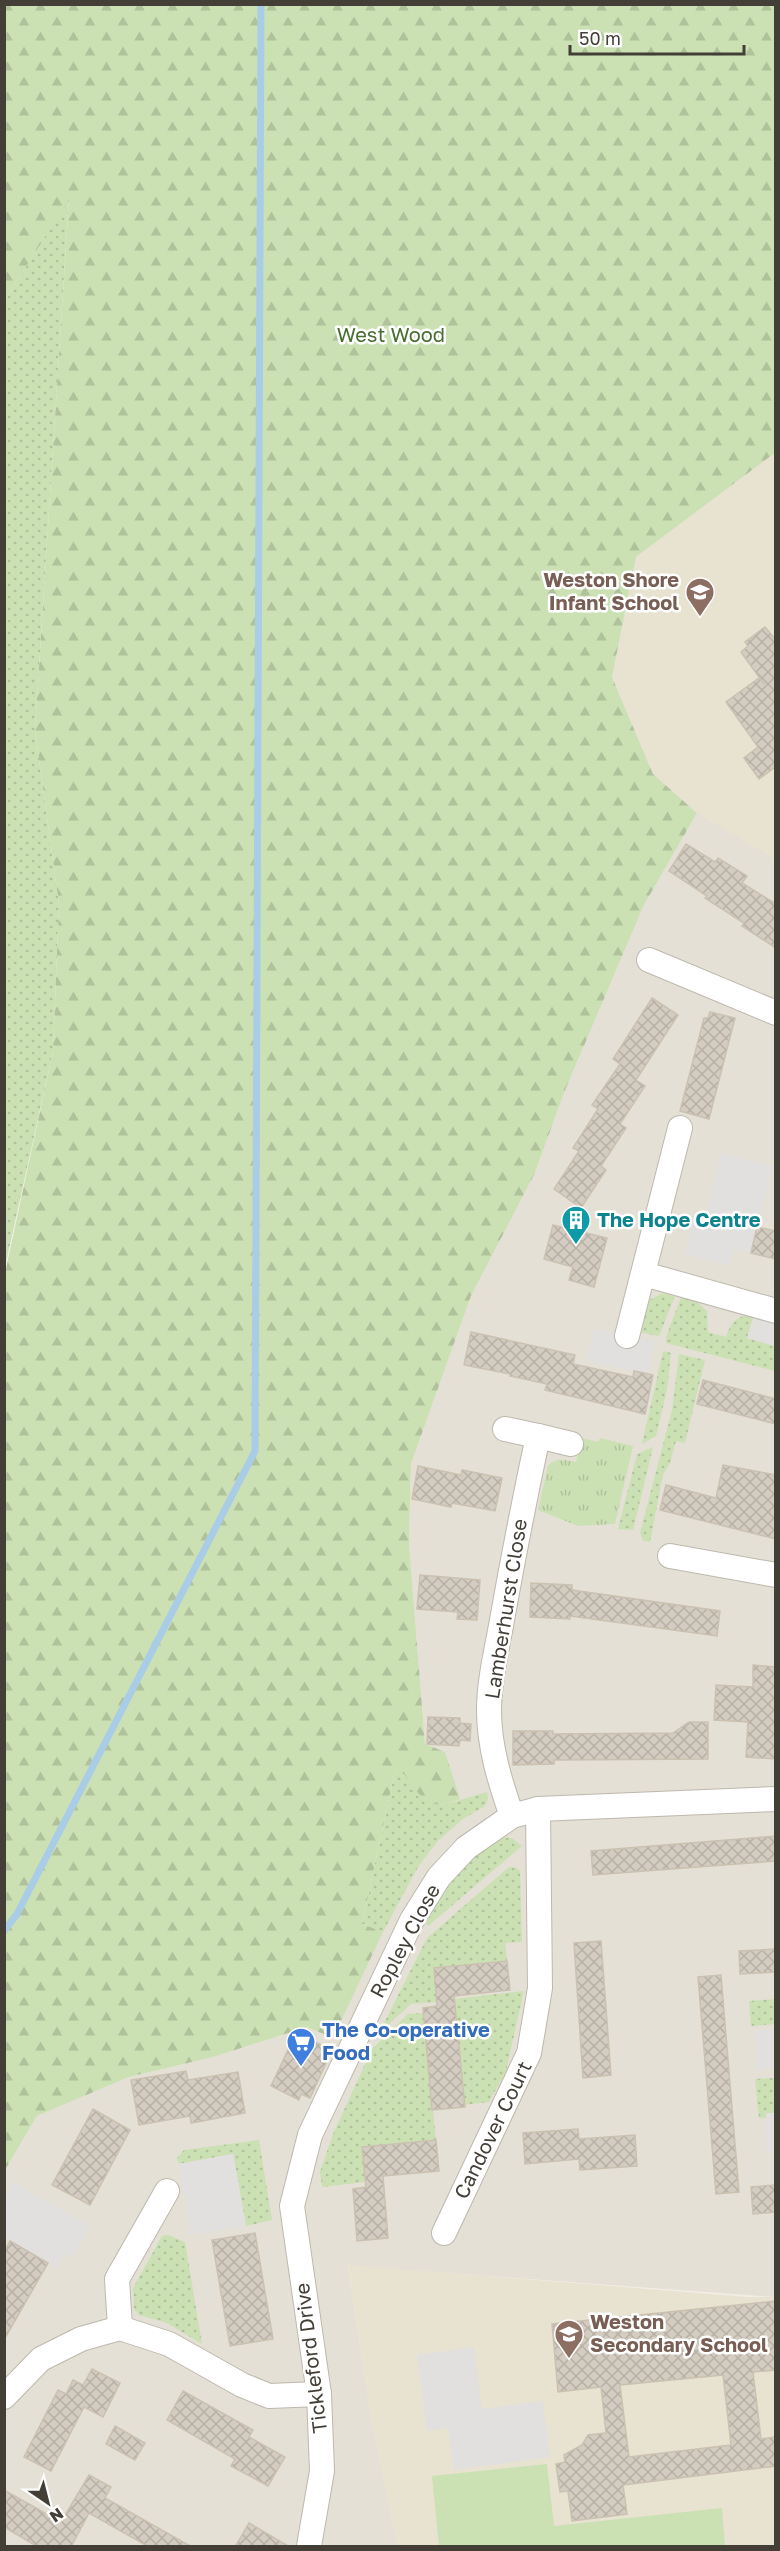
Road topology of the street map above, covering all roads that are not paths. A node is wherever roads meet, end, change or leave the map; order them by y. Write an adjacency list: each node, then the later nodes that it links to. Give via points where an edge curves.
1 (649, 960): 2 (street)
2 (776, 1013)
3 (680, 1128): 4 (street)
4 (644, 1274): 5 (street); 6 (street)
5 (776, 1311)
6 (627, 1336)
7 (505, 1429): 8 (street)
8 (538, 1436): 9 (street); 14 (street, Lamberhurst Close, via 489,1709 499,1779)
9 (571, 1444)
10 (670, 1556): 11 (street)
11 (776, 1575)
12 (776, 1799): 13 (street, Ropley Close)
13 (538, 1809): 14 (street, Ropley Close); 17 (street, Candover Court, via 540,1988 529,2053)
14 (512, 1816): 16 (street, Ropley Close, via 466,1848 439,1877 412,1920 310,2135)
15 (167, 2191): 18 (street, via 117,2278)
16 (292, 2206): 19 (street, Tickleford Drive)
17 (444, 2233)
18 (120, 2328): 19 (street, via 169,2344 269,2396); 20 (street, via 81,2339 40,2359)
19 (319, 2394): 21 (street, Tickleford Drive, via 322,2470)
20 (4, 2397)
21 (309, 2547)

